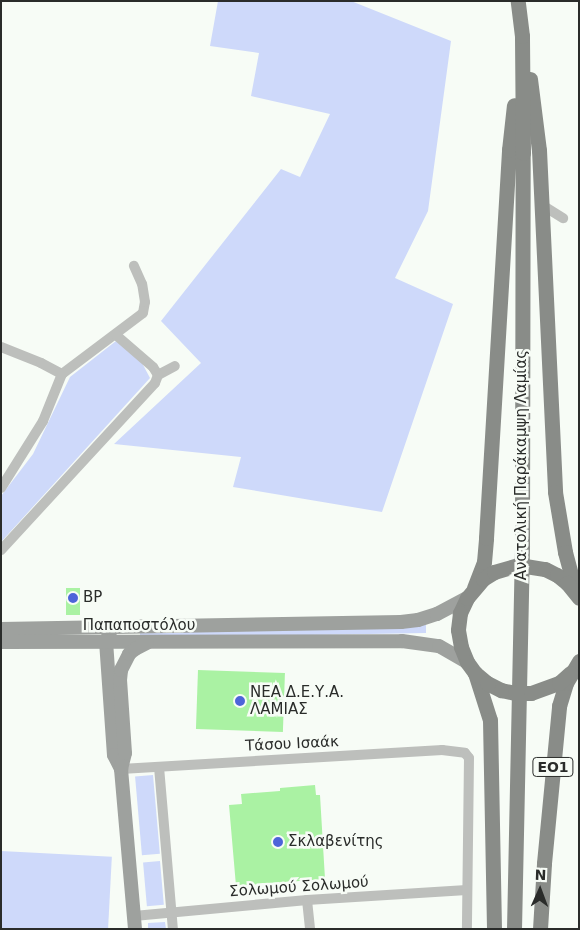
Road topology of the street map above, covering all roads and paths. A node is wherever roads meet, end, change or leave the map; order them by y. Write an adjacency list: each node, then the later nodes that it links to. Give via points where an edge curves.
1 (518, 1): 2 (main road, Ανατολική Παράκαμψη Λαμίας)
2 (522, 36): 3 (main road, via 535,116); 13 (main road, via 510,150 484,562); 32 (main road, Ανατολική Παράκαμψη Λαμίας, via 522,546)
3 (542, 206): 4 (street); 14 (main road, via 554,492)
4 (562, 218)
5 (134, 266): 6 (street, via 142,284 143,313)
6 (116, 335): 9 (street); 10 (street, via 154,367)
7 (1, 347): 9 (street)
8 (176, 366): 10 (street)
9 (62, 374): 11 (street, via 43,421)
10 (158, 375): 12 (street, via 130,412)
11 (1, 488)
12 (1, 550)
13 (470, 593): 14 (main road, bridge, via 494,572 519,565 557,575); 15 (main road, Παπαποστόλου, via 437,614 401,622); 21 (main road, via 460,613 458,630 461,647)
14 (577, 596)
15 (112, 628): 16 (main road, Παπαποστόλου); 17 (main road)
16 (1, 629)
17 (106, 641): 18 (main road, Παπαποστόλου); 19 (main road, Παπαποστόλου); 23 (main road, via 114,755)
18 (1, 642)
19 (151, 642): 21 (main road, Παπαποστόλου, via 402,641 439,646); 23 (main road, via 129,654 121,670 125,754)
20 (576, 666): 21 (main road, ΕΟ1, bridge, via 559,683 531,693 500,690); 33 (main road, ΕΟ1, via 559,706)
21 (471, 668): 31 (main road, via 490,720)
22 (160, 767): 23 (street, Τάσου Ισαάκ); 24 (street, Τάσου Ισαάκ, via 442,750 465,753 469,758); 26 (street)
23 (121, 769): 27 (main road)
24 (467, 890): 25 (street, Σολωμού Σολωμού); 30 (street)
25 (307, 900): 26 (street, Σολωμού Σολωμού); 29 (street)
26 (172, 912): 27 (street, Σολωμού Σολωμού); 28 (street)
27 (134, 923)
28 (173, 929)
29 (310, 929)
30 (467, 929)
31 (494, 929)
32 (514, 929)
33 (540, 929)

